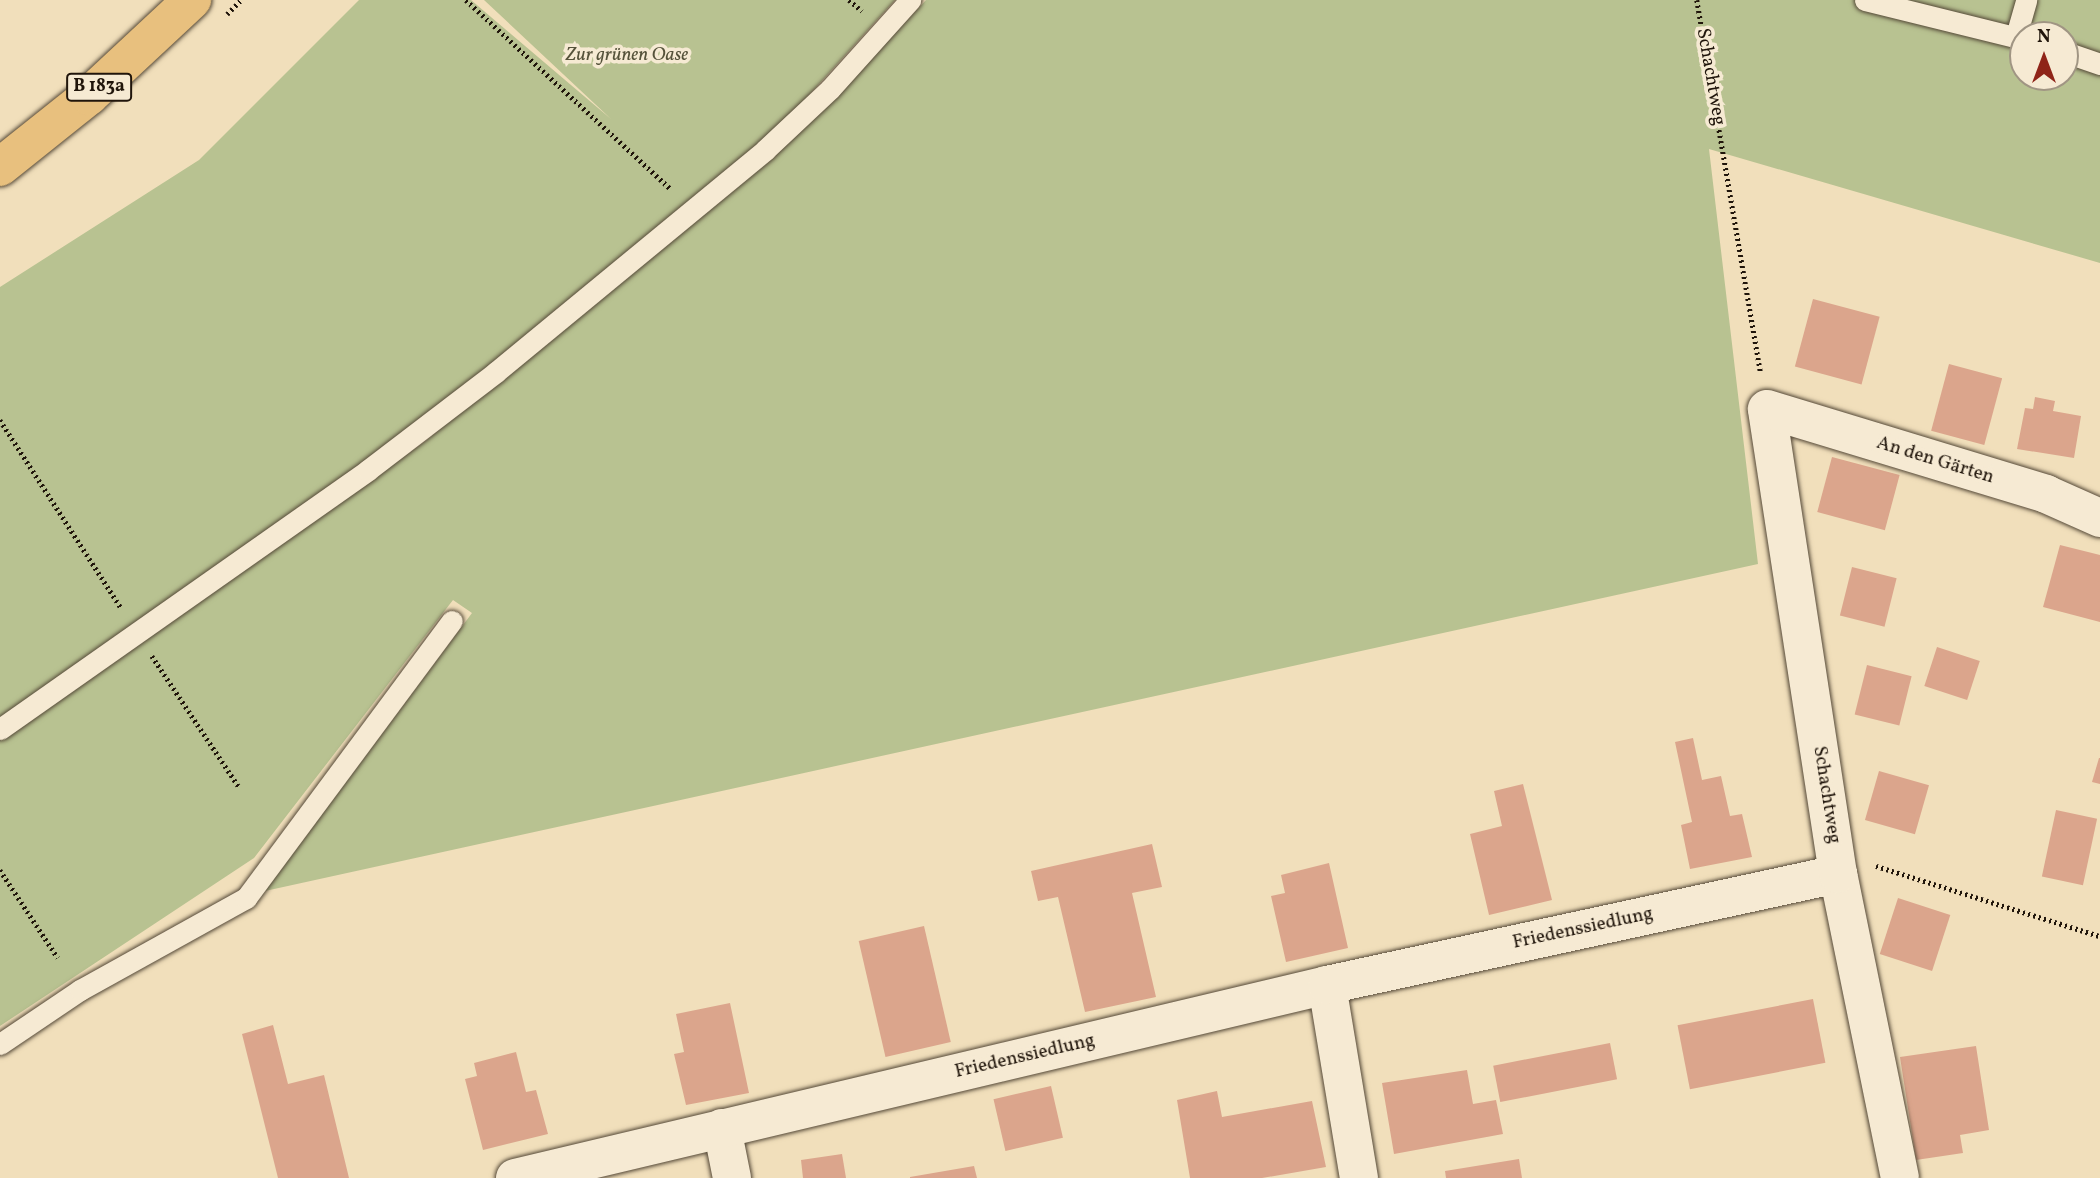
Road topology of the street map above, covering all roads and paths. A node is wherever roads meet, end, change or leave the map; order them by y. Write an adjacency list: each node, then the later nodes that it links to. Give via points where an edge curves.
1 (192, 0): 11 (main road, B 183a, via 89,96)
2 (466, 0): 12 (path)
3 (910, 0): 12 (lane, via 830,89 765,150)
4 (1696, 0): 13 (path, Schachtweg)
5 (1865, 0): 8 (lane)
6 (2026, 0): 7 (lane)
7 (2022, 21)
8 (2009, 36)
9 (2079, 57): 10 (lane)
10 (2100, 64)
11 (0, 167)
12 (690, 206): 17 (lane, via 400,446)
13 (1768, 410): 15 (street, An den Gärten, via 2046,494); 20 (street, Schachtweg)
14 (0, 420): 17 (path)
15 (2094, 517)
16 (452, 621): 25 (lane, via 246,898 79,990)
17 (138, 634): 18 (lane); 19 (path)
18 (0, 730)
19 (239, 787)
20 (1837, 863): 22 (path); 24 (street, Friedenssiedlung); 30 (street, Schachtweg)
21 (0, 870): 23 (path)
22 (2100, 936)
23 (58, 958)
24 (1328, 985): 26 (street, Friedenssiedlung); 29 (street)
25 (0, 1044)
26 (722, 1128): 27 (street, Friedenssiedlung); 28 (street)
27 (514, 1178)
28 (732, 1178)
29 (1359, 1178)
30 (1900, 1178)

